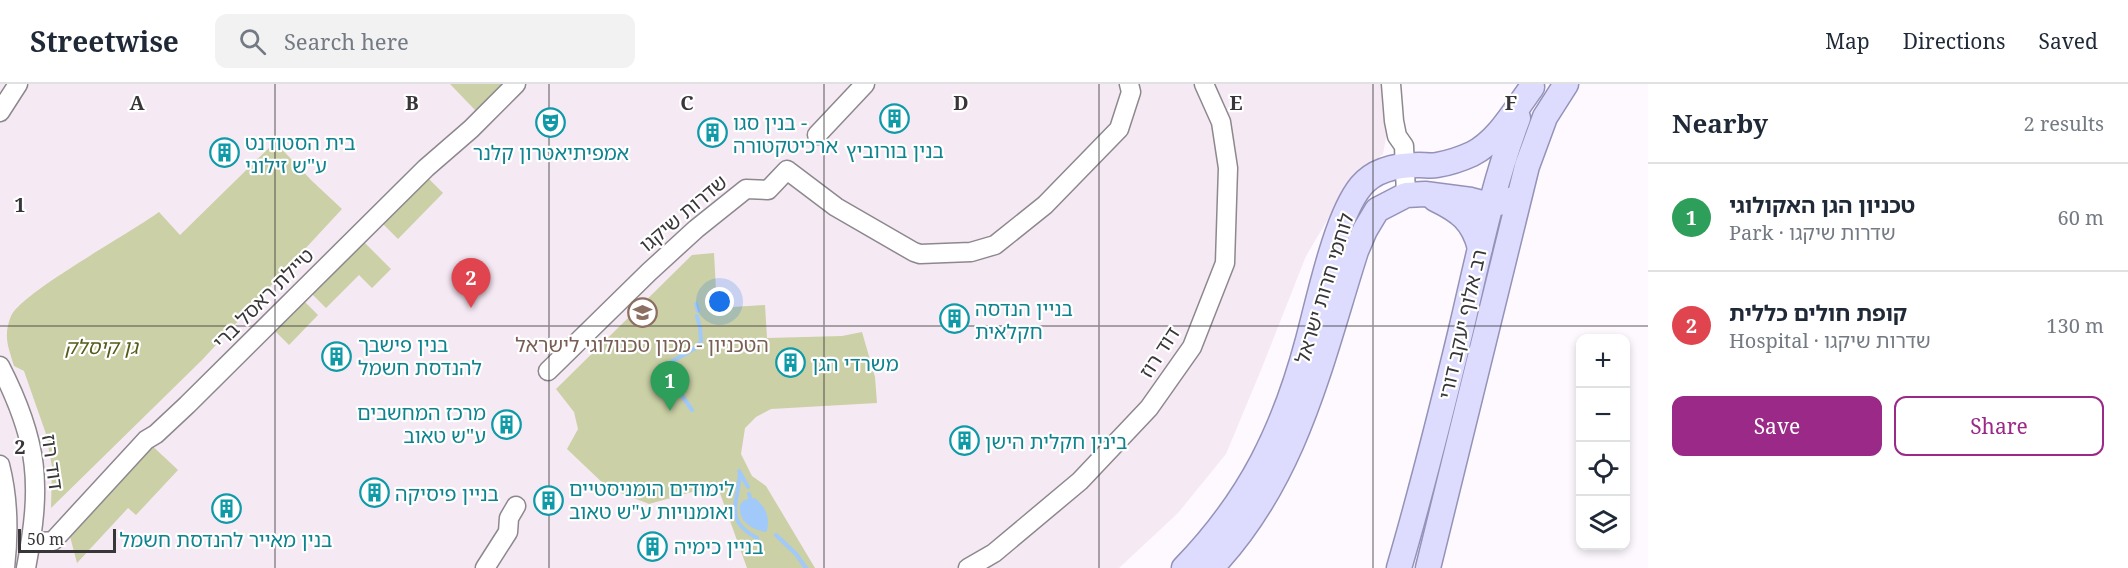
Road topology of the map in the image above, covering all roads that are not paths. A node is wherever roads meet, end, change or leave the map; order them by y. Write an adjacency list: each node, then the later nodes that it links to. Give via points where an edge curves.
1 (3, 84): 10 (street)
2 (18, 84): 11 (street)
3 (516, 84): 24 (street, טיילת ראסל ברי, via 187,405 146,440 53,541)
4 (865, 84): 12 (street)
5 (1129, 84): 21 (street, שדרות שיקגו, via 1131,92 1119,129 1045,205 995,245 971,252 920,254 836,207 787,170 768,190 746,189 696,229)
6 (1204, 84): 28 (street, דוד רוז, via 1221,122 1228,168 1225,263 1192,347 1149,408 1080,481 994,553)
7 (1391, 84): 13 (street, via 1394,120 1404,146)
8 (1566, 84): 17 (main road, רב אלוף יעקב דורי, via 1545,117)
9 (1533, 85): 14 (main road, לוחמי חרות ישראל, via 1488,143 1474,153); 15 (main road, רב אלוף יעקב דורי)
10 (0, 89)
11 (0, 112)
12 (817, 135)
13 (1405, 165): 14 (main road, לוחמי חרות ישראל); 16 (street); 29 (main road, לוחמי חרות ישראל, via 1374,174 1361,185 1351,202 1275,437 1236,508)
14 (1436, 166): 15 (main road)
15 (1498, 177): 17 (main road); 18 (main road, רב אלוף יעקב דורי)
16 (1415, 195): 18 (main road); 19 (main road, via 1463,216 1476,234); 30 (main road, לוחמי חרות ישראל, via 1377,210 1365,230 1292,447 1251,518)
17 (1518, 198): 18 (main road); 32 (main road, רב אלוף יעקב דורי)
18 (1490, 205): 19 (main road, רב אלוף יעקב דורי)
19 (1480, 248): 31 (main road, רב אלוף יעקב דורי, via 1430,458)
20 (0, 366): 26 (street, דוד רוז, via 23,417 36,477)
21 (548, 371)
22 (1, 476): 25 (street, via 8,526)
23 (516, 506): 27 (street, via 509,518 508,532)
24 (42, 542)
25 (5, 568)
26 (26, 568)
27 (485, 568)
28 (968, 568)
29 (1184, 568)
30 (1211, 568)
31 (1399, 568)
32 (1428, 568)

